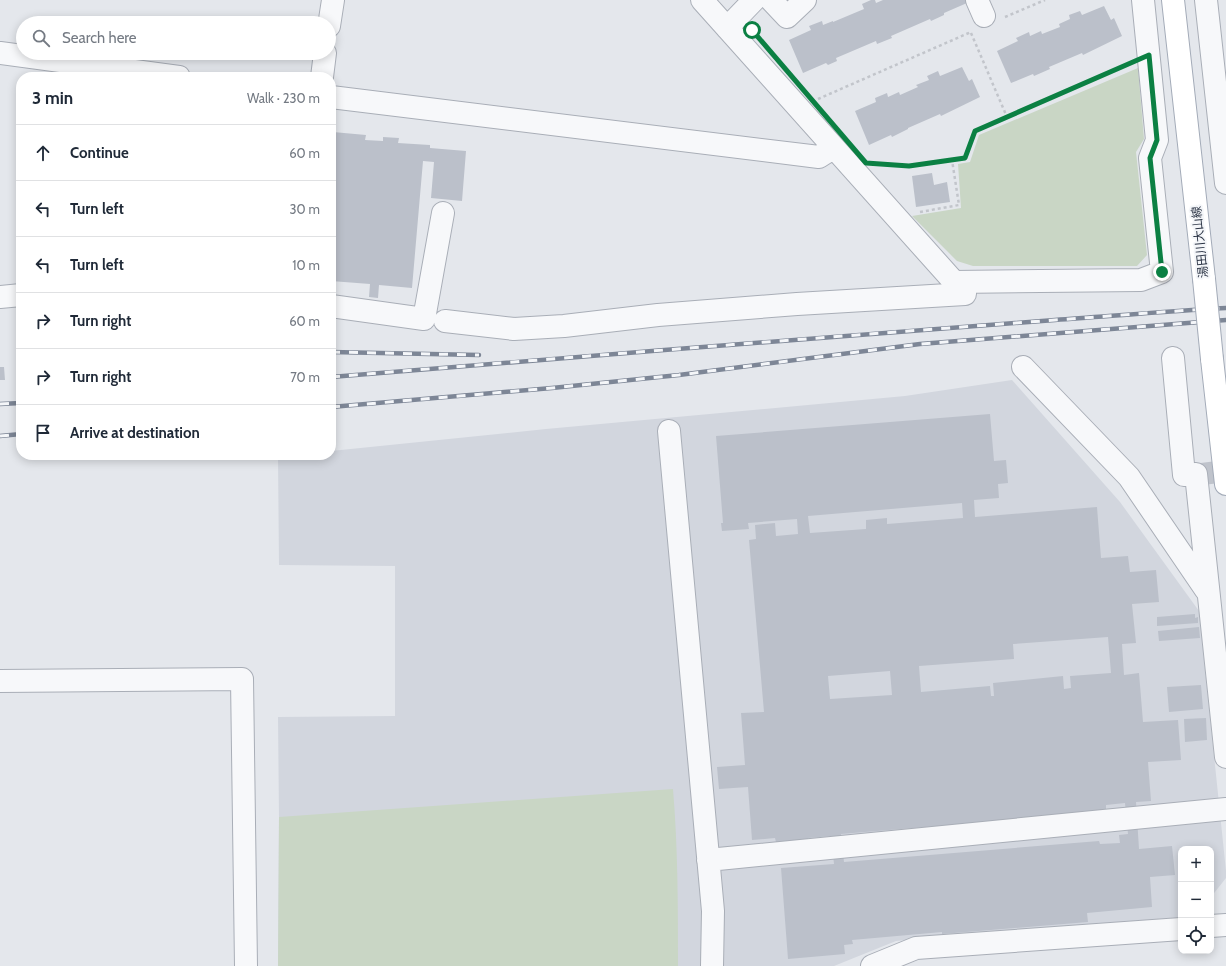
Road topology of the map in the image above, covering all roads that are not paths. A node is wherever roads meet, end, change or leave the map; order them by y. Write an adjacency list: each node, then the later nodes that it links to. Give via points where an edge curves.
1 (333, 0): 9 (street)
2 (702, 0): 10 (street)
3 (754, 0): 10 (street)
4 (770, 0): 5 (street, via 787,17)
5 (805, 0)
6 (1143, 0): 21 (street, via 1157,140 1150,158 1162,272 1140,280)
7 (1173, 0): 29 (main road, 湯田川大山線, bridge)
8 (1206, 0): 19 (street)
9 (331, 16)
10 (726, 28): 18 (street)
11 (0, 53): 12 (street)
12 (16, 55)
13 (52, 60): 15 (street)
14 (324, 60): 16 (street)
15 (142, 72)
16 (323, 72)
17 (336, 98): 18 (street, via 819,157)
18 (833, 148): 21 (street)
19 (1226, 183)
20 (443, 213): 24 (street, via 424,319)
21 (959, 288): 25 (street, via 564,326 514,329)
22 (16, 295): 23 (street)
23 (0, 297)
24 (336, 307)
25 (445, 321)
26 (1174, 358): 30 (street, via 1184,475 1199,474)
27 (1023, 367): 30 (street, via 1129,477)
28 (669, 431): 34 (street)
29 (1226, 484)
30 (1208, 593): 32 (street)
31 (0, 681): 38 (street, via 242,679)
32 (1226, 757)
33 (1226, 809): 34 (street)
34 (708, 860): 39 (street, via 713,911)
35 (1226, 925): 36 (street)
36 (1214, 926)
37 (1178, 929): 40 (street, via 916,948)
38 (246, 966)
39 (712, 966)
40 (872, 966)

